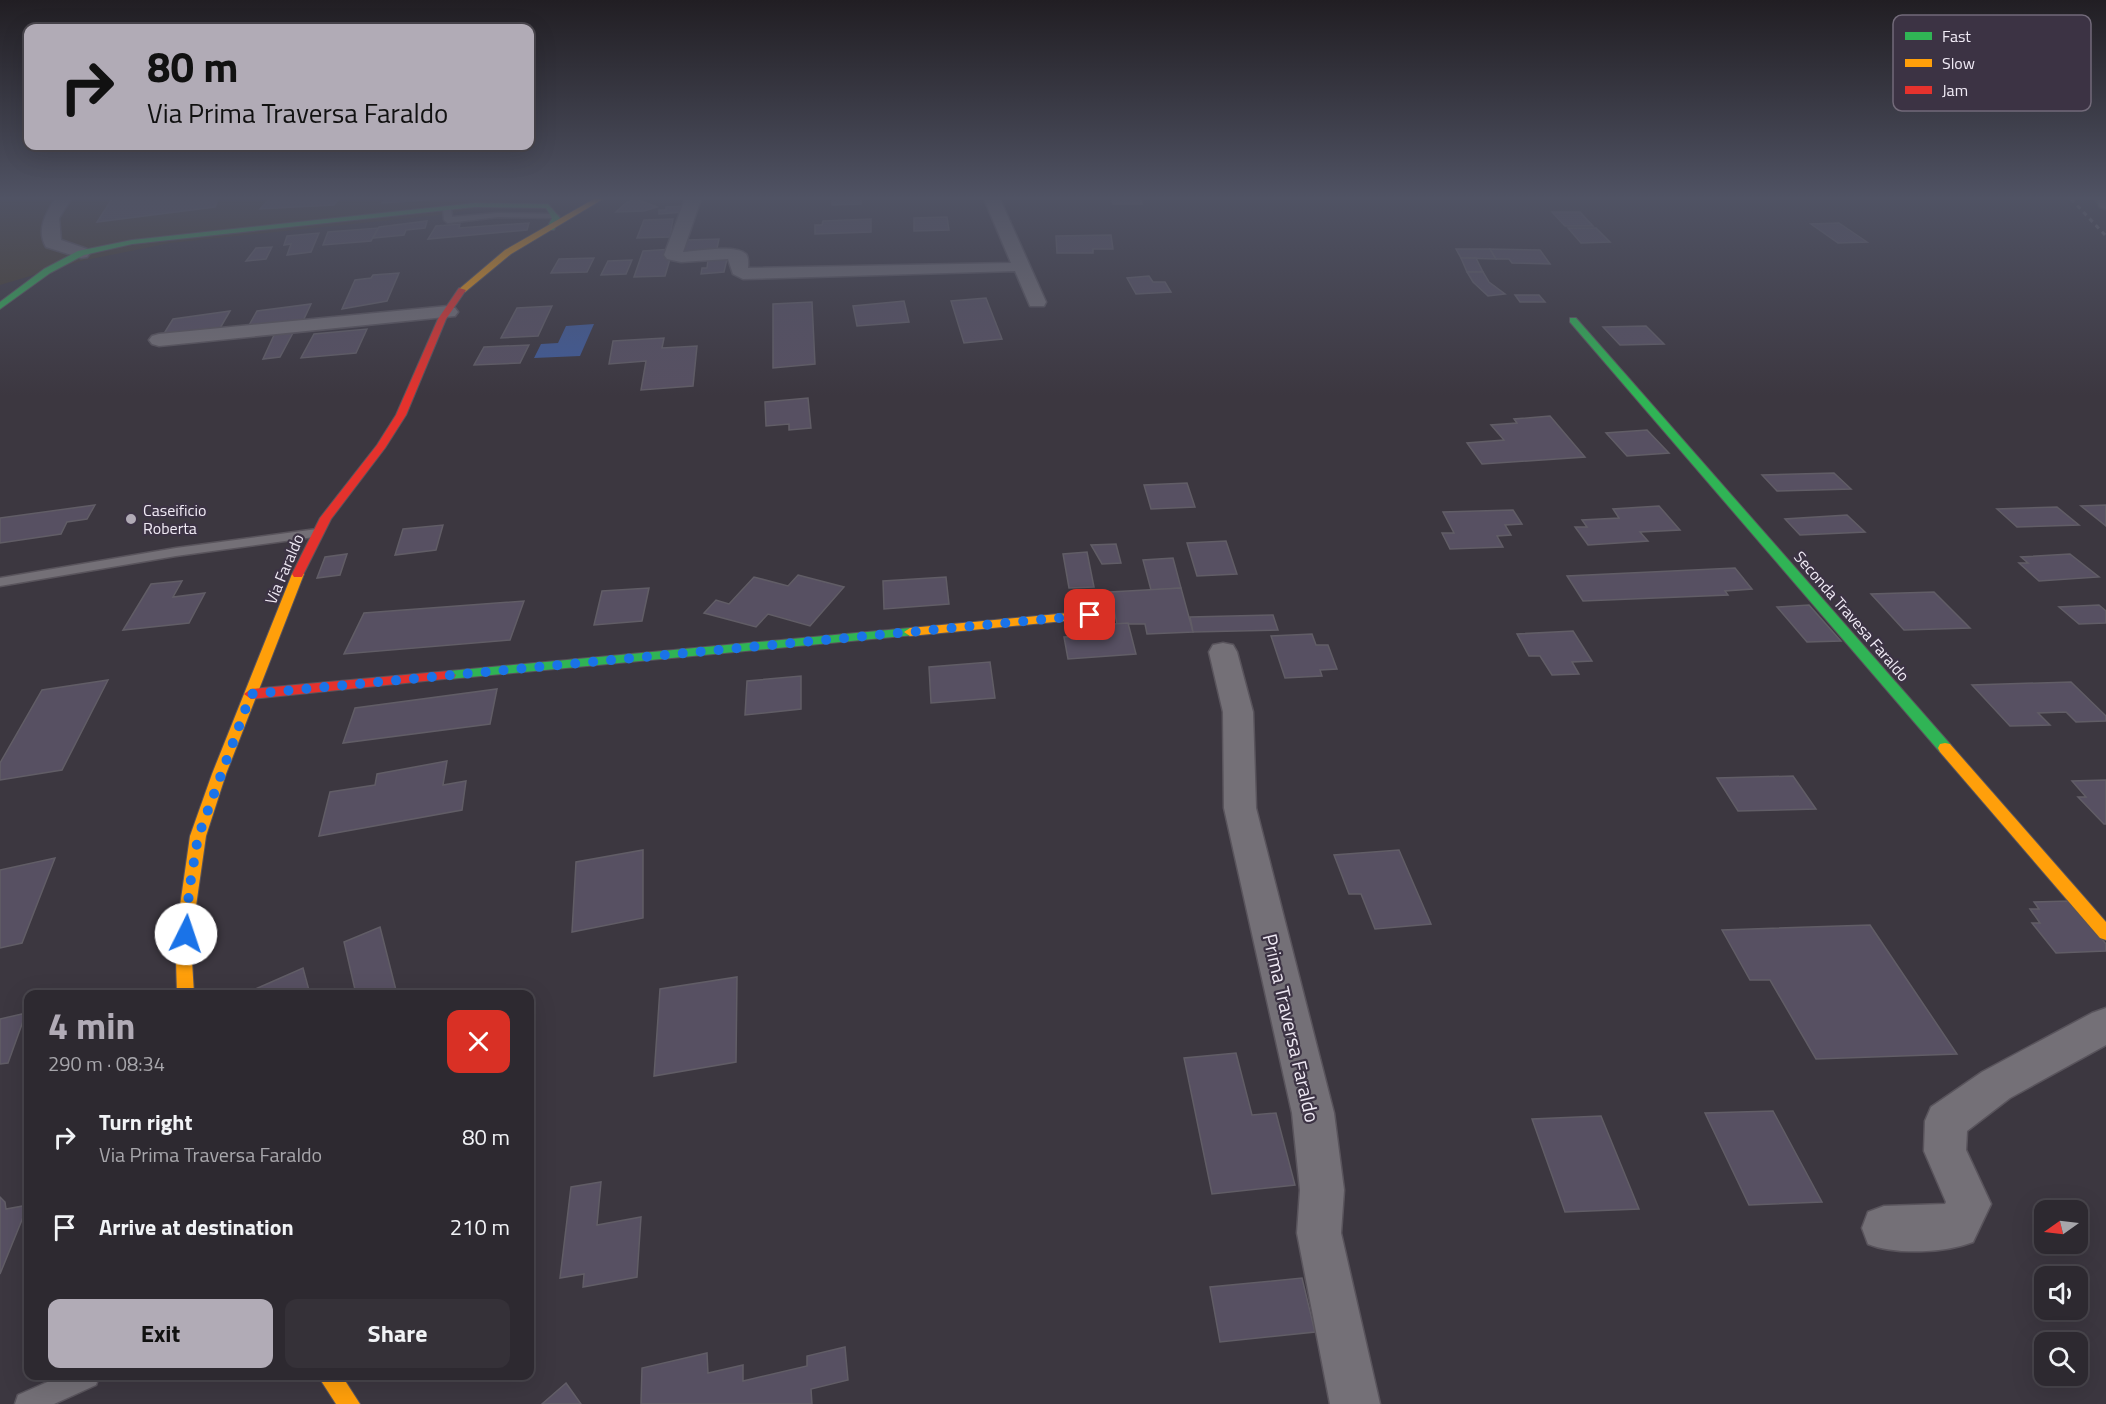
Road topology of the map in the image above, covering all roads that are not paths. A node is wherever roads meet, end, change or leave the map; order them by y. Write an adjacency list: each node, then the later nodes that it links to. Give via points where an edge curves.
1 (59, 265): 7 (street)
2 (491, 265): 8 (street, Via Faraldo, via 458,294)
3 (739, 265): 5 (street, via 743,274)
4 (1021, 265): 6 (street)
5 (1008, 268)
6 (1037, 302)
7 (0, 306)
8 (447, 312): 10 (street); 11 (street, Via Faraldo, via 402,415)
9 (1573, 320): 16 (street, Seconda Travesa Faraldo)
10 (159, 340)
11 (317, 532): 12 (lane); 15 (street, Via Faraldo)
12 (0, 582)
13 (1090, 615): 15 (street)
14 (1223, 652): 24 (street, Prima Traversa Faraldo, via 1238,712 1240,808 1313,1113 1322,1190 1318,1233)
15 (251, 694): 17 (street, Via Faraldo, via 198,837 189,891)
16 (2106, 933)
17 (184, 990)
18 (2106, 1025): 19 (street, via 1996,1085 1946,1121 1945,1151 1970,1204 1957,1226)
19 (1884, 1228)
20 (78, 1380): 22 (lane)
21 (332, 1380): 23 (street)
22 (27, 1404)
23 (349, 1404)
24 (1355, 1404)

